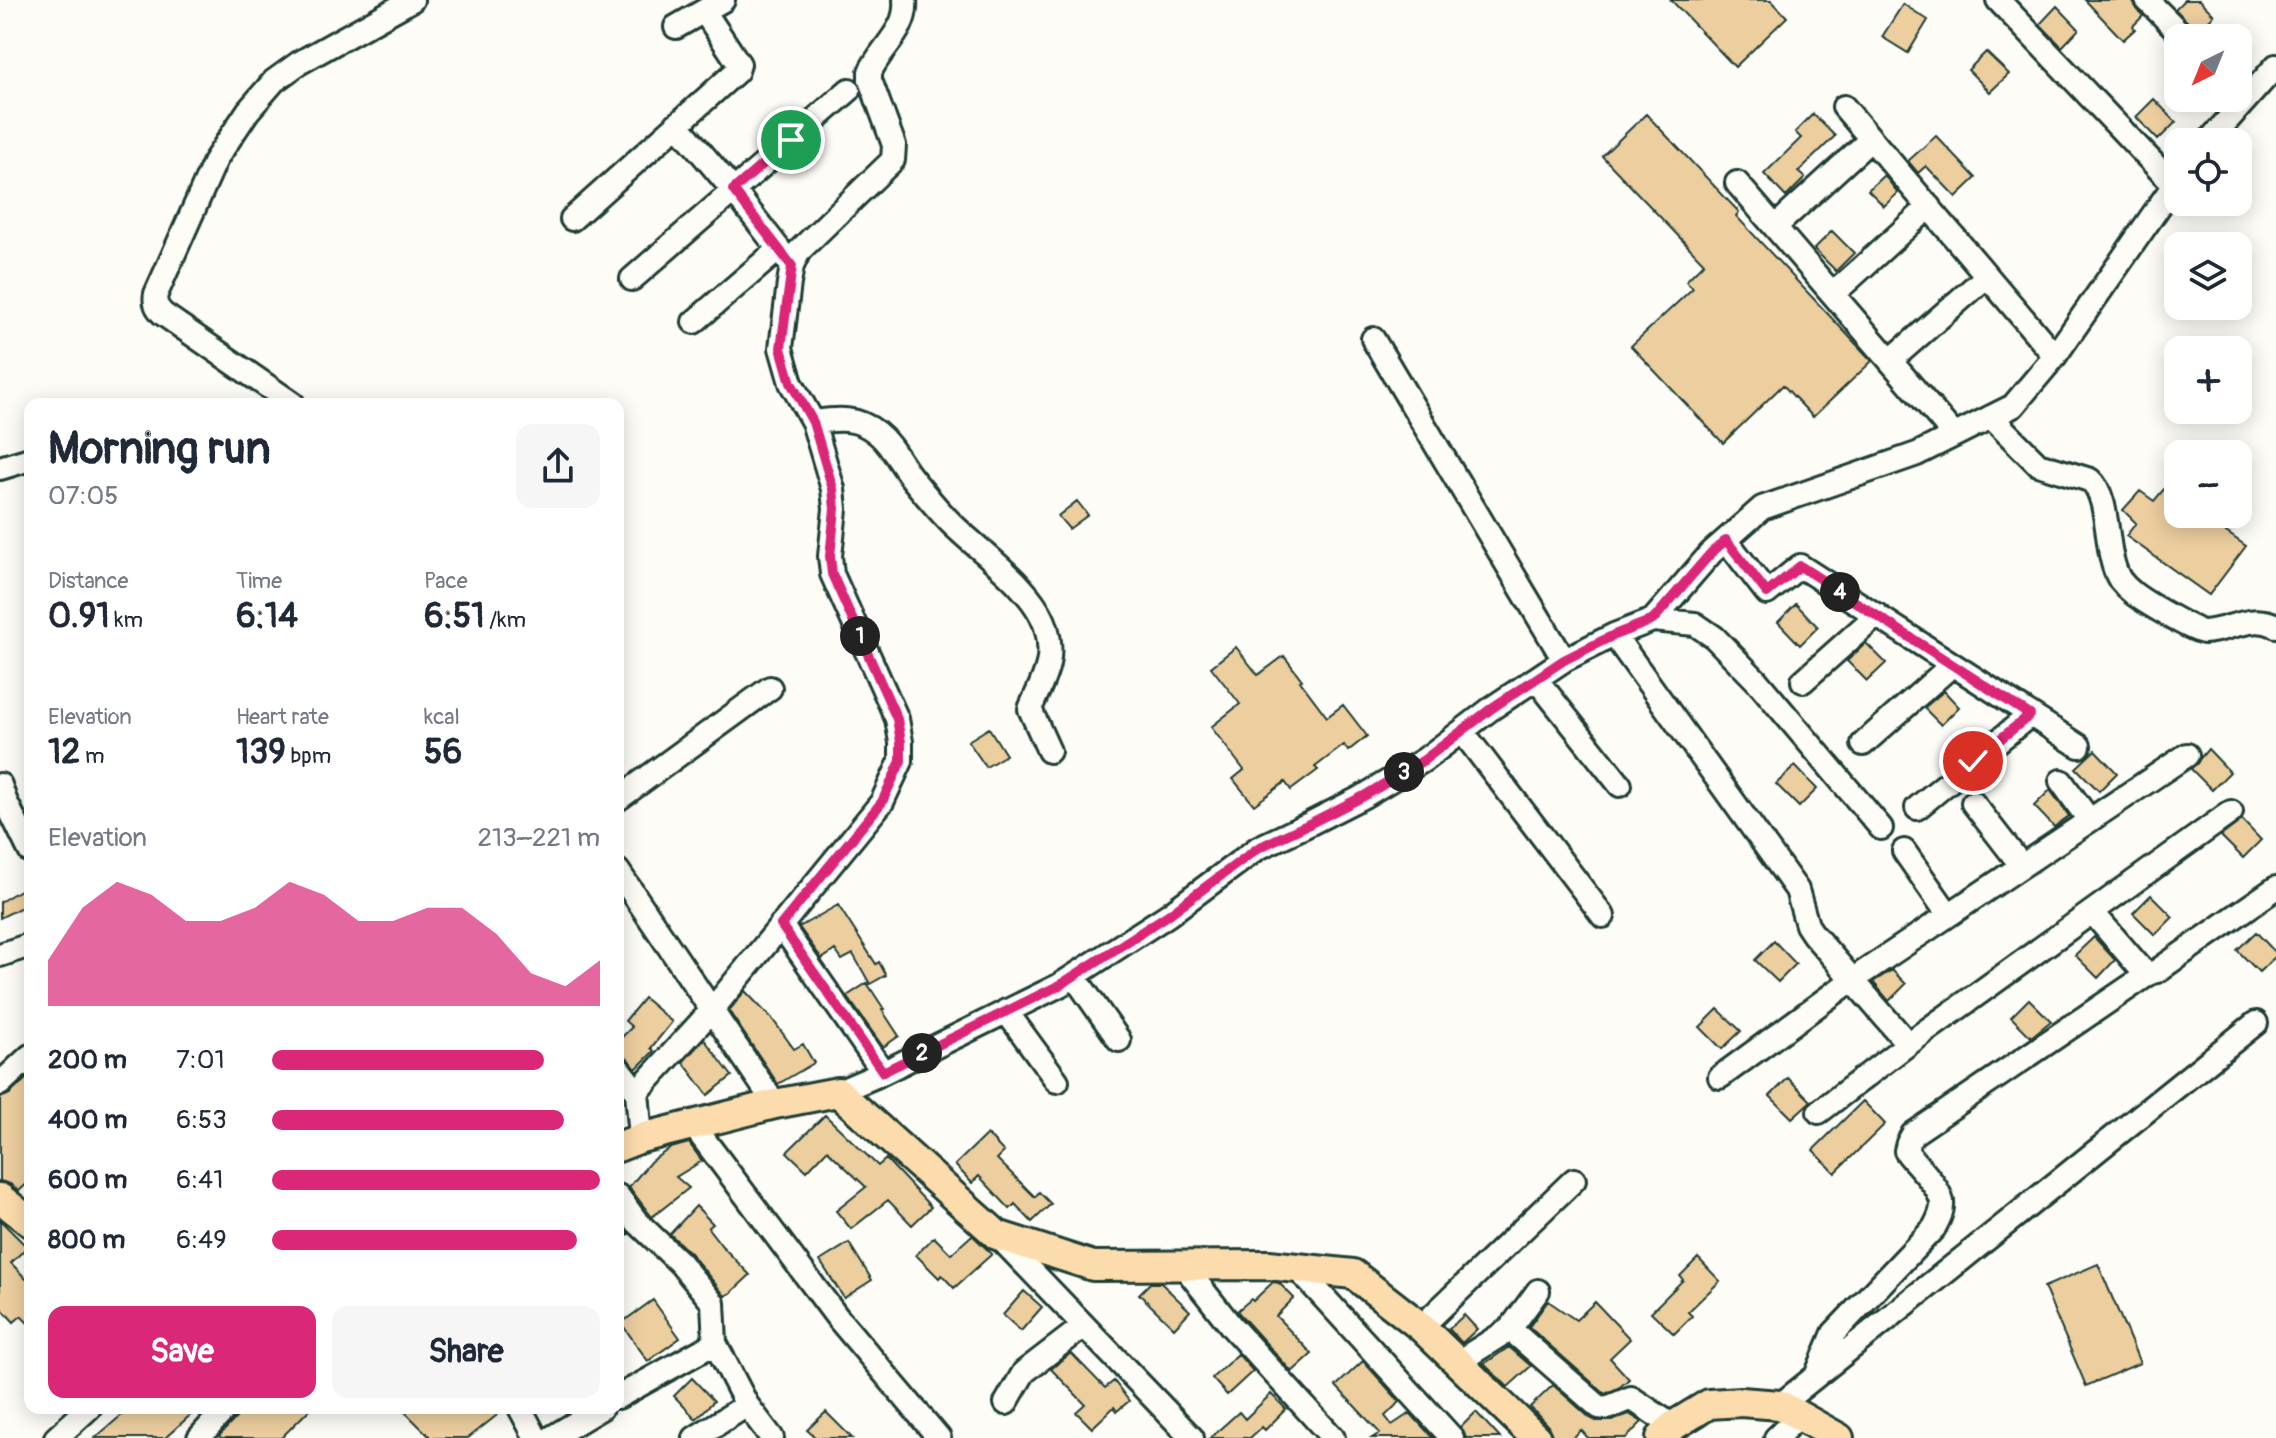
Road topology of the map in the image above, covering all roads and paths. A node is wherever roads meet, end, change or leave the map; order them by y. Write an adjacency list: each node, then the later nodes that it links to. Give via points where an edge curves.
1 (412, 0): 29 (street, via 274,81 216,159 156,294 163,314)
2 (905, 0): 21 (street, via 902,22 870,72 894,145 893,160)
3 (1998, 0): 14 (street)
4 (2147, 0): 6 (street)
5 (714, 6): 7 (street); 12 (street, via 739,64 737,71)
6 (2171, 24)
7 (676, 27)
8 (2276, 66): 9 (street)
9 (2252, 86)
10 (849, 90): 16 (street)
11 (1844, 107): 13 (street)
12 (677, 124): 16 (street); 19 (street)
13 (1871, 139): 18 (street); 20 (street)
14 (2164, 170)
15 (1737, 183): 20 (street)
16 (733, 190): 21 (street); 23 (street)
17 (2164, 199): 27 (street)
18 (1929, 207): 22 (street); 24 (street)
19 (572, 219)
20 (1775, 227): 24 (street)
21 (786, 258): 25 (street); 31 (street, via 781,348 791,383)
22 (1987, 276): 27 (street); 28 (street)
23 (632, 279)
24 (1833, 294): 28 (street)
25 (694, 322)
26 (1373, 339): 40 (street)
27 (2055, 356): 30 (street, via 2013,406)
28 (1890, 361): 32 (street)
29 (284, 398)
30 (1991, 417): 32 (street); 38 (street, via 2034,461 2094,484 2112,560 2133,594 2199,631 2260,620)
31 (813, 422): 49 (street, via 846,418 878,433 951,522 1028,595 1047,629 1046,677 1030,709); 68 (street, via 833,489 832,574 897,719 901,761 882,802)
32 (1954, 435): 35 (street, via 1917,454 1762,508)
33 (24, 461): 34 (street)
34 (0, 468)
35 (1726, 540): 36 (street, via 1767,593 1800,566); 37 (street)
36 (1877, 615): 41 (street); 43 (street)
37 (1653, 620): 39 (street); 59 (street, via 1695,624 1714,637)
38 (2276, 626)
39 (1614, 635): 40 (street); 73 (street, via 1797,890 1813,934)
40 (1564, 660): 42 (street)
41 (1952, 665): 45 (street); 47 (street)
42 (1536, 679): 46 (street); 53 (street)
43 (1803, 681)
44 (770, 688): 54 (street)
45 (2030, 715): 48 (street); 56 (street)
46 (1462, 731): 67 (street); 72 (street, via 1364,796 1258,848)
47 (1863, 744)
48 (2079, 746)
49 (1049, 751)
50 (2187, 755): 58 (street)
51 (2061, 781): 58 (street)
52 (0, 785): 60 (street)
53 (1620, 785)
54 (624, 795)
55 (1973, 803): 62 (street)
56 (1917, 808)
57 (2231, 812): 65 (street)
58 (2089, 820): 62 (street)
59 (1881, 828)
60 (24, 839)
61 (1904, 851): 66 (street)
62 (2021, 865): 66 (street)
63 (624, 880): 74 (street)
64 (2276, 888): 71 (street)
65 (2093, 913): 71 (street); 78 (street)
66 (1948, 914): 73 (street)
67 (1603, 916)
68 (781, 925): 74 (street); 80 (street)
69 (24, 947): 70 (street)
70 (0, 955)
71 (2150, 973): 104 (street, via 1913,1134 1906,1151 1934,1186 1942,1202 1941,1215 1834,1333)
72 (1074, 976): 75 (street); 77 (street)
73 (1852, 980): 78 (street); 82 (street)
74 (712, 1010): 85 (street); 87 (street)
75 (1006, 1011): 80 (street); 83 (street)
76 (2256, 1023): 104 (street)
77 (1119, 1040)
78 (1908, 1044): 88 (street)
79 (24, 1062): 84 (street)
80 (883, 1072): 86 (street)
81 (624, 1076): 85 (street)
82 (1720, 1077)
83 (1057, 1081)
84 (0, 1084)
85 (637, 1092): 90 (street)
86 (838, 1092): 87 (main road); 95 (main road)
87 (775, 1104): 89 (main road)
88 (1819, 1112)
89 (693, 1125): 90 (main road); 120 (street, via 837,1317)
90 (629, 1142)
91 (1574, 1180): 100 (street)
92 (0, 1198): 94 (main road)
93 (624, 1204): 102 (street, via 713,1303)
94 (24, 1217)
95 (997, 1235): 96 (main road, via 1093,1266); 99 (street)
96 (1183, 1265): 97 (main road); 122 (street)
97 (1297, 1268): 100 (main road, via 1353,1274); 123 (street)
98 (1538, 1291): 101 (street)
99 (1084, 1326): 106 (street, via 1024,1372); 121 (street)
100 (1421, 1327): 103 (main road)
101 (1510, 1329): 103 (street); 113 (street, via 1599,1407 1631,1398)
102 (715, 1343): 105 (street); 107 (street)
103 (1458, 1362): 124 (main road)
104 (1816, 1377): 108 (street)
105 (624, 1391)
106 (1006, 1403)
107 (747, 1405): 118 (street); 119 (street)
108 (1790, 1410): 113 (main road, via 1741,1402 1709,1404); 125 (street); 126 (main road)
109 (82, 1414): 114 (street)
110 (221, 1414): 115 (street)
111 (523, 1414): 116 (street)
112 (591, 1414): 117 (street)
113 (1667, 1432)
114 (56, 1438)
115 (199, 1438)
116 (536, 1438)
117 (551, 1438)
118 (695, 1438)
119 (772, 1438)
120 (939, 1438)
121 (1192, 1438)
122 (1333, 1438)
123 (1452, 1438)
124 (1536, 1438)
125 (1776, 1438)
126 (1839, 1438)

